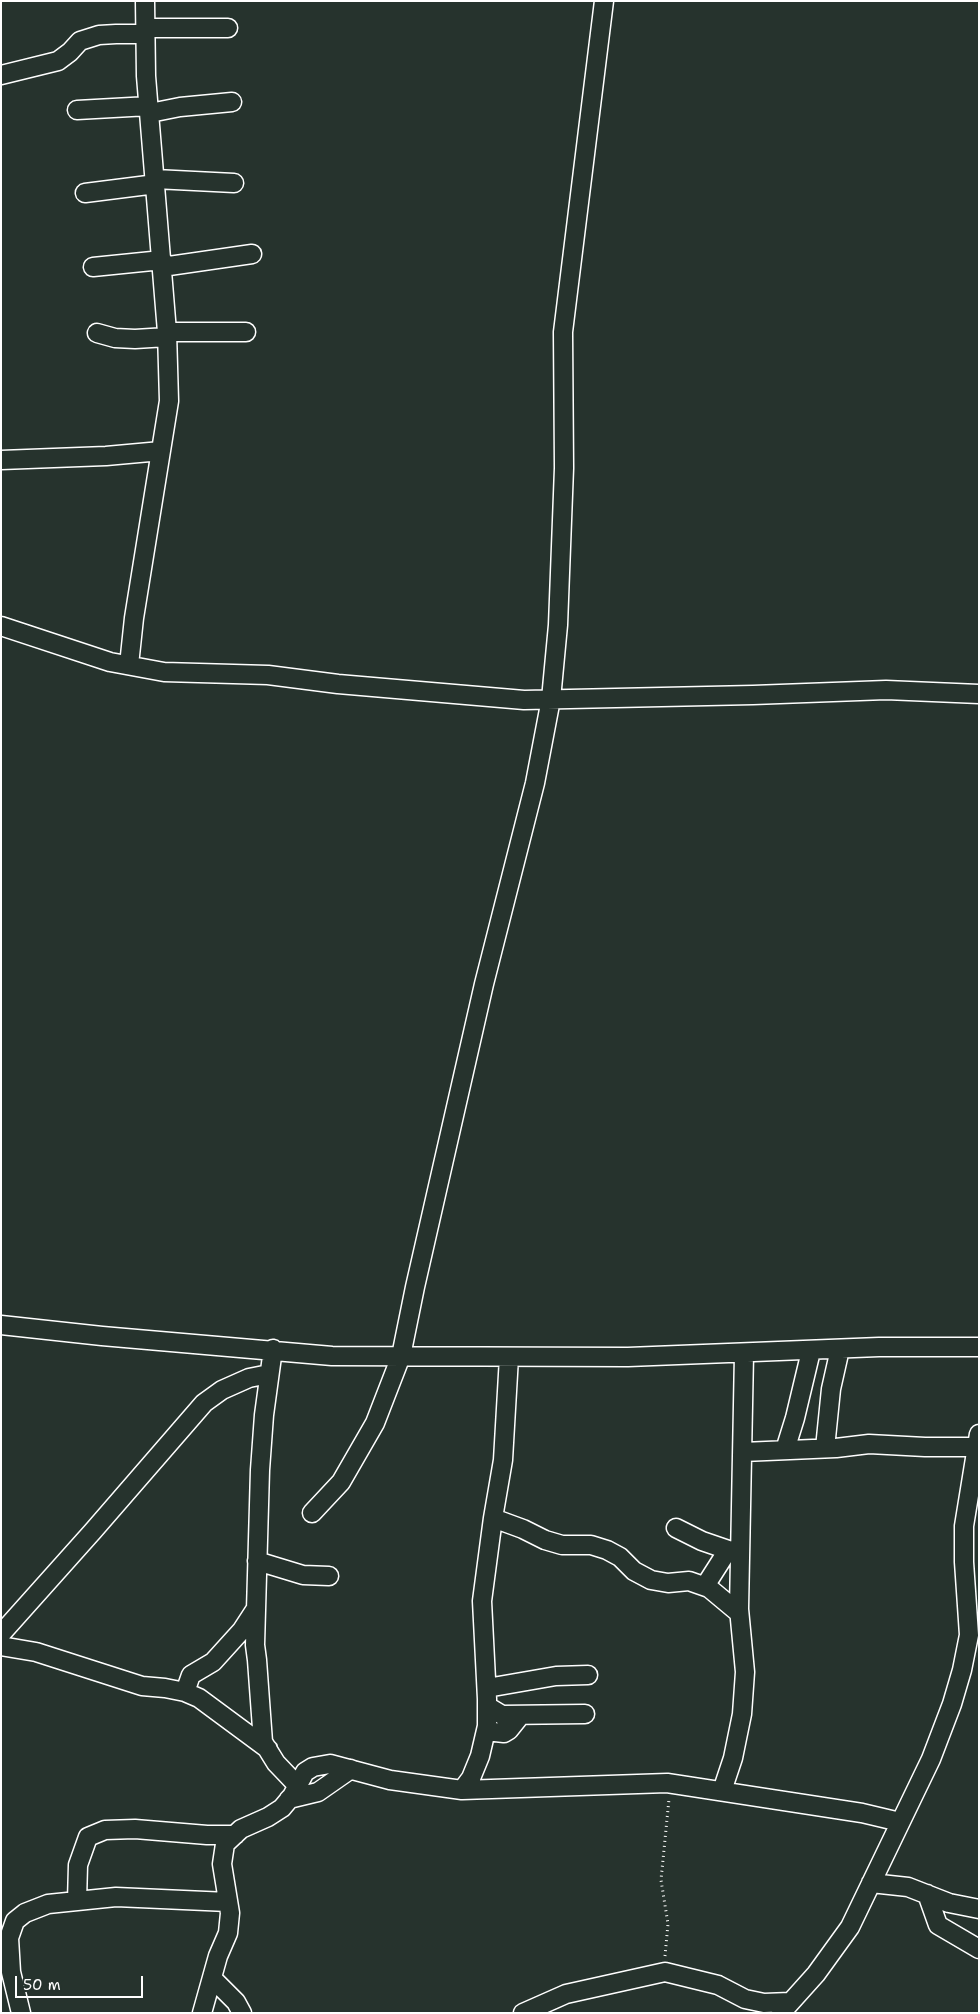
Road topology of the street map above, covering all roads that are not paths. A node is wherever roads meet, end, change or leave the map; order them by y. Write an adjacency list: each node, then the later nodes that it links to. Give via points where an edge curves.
1 (145, 1): 4 (street)
2 (604, 1): 23 (street, via 563,332 564,468 558,625)
3 (228, 28): 4 (street)
4 (146, 31): 5 (street, via 80,41 58,61); 8 (street)
5 (1, 75)
6 (232, 102): 8 (street)
7 (76, 110): 8 (street)
8 (149, 110): 9 (street)
9 (156, 182): 10 (street); 11 (street); 13 (street)
10 (234, 183)
11 (85, 193)
12 (252, 254): 13 (street)
13 (162, 264): 14 (street); 17 (street)
14 (93, 267)
15 (246, 332): 17 (street)
16 (97, 333): 17 (street, via 135,340)
17 (167, 334): 18 (street, via 169,401)
18 (161, 451): 19 (street); 21 (street)
19 (1, 460)
20 (1, 626): 21 (street, via 110,662)
21 (129, 665): 23 (street, via 164,672 268,674 338,684)
22 (979, 694): 23 (street, via 886,690)
23 (551, 700): 30 (street, via 535,783 484,984)
24 (1, 1325): 26 (street)
25 (979, 1347): 27 (street)
26 (273, 1349): 30 (street, via 332,1356); 32 (street)
27 (840, 1349): 28 (street); 34 (street, via 831,1388)
28 (811, 1351): 29 (street); 35 (street)
29 (744, 1354): 31 (street); 36 (street)
30 (401, 1356): 31 (street); 37 (street, via 375,1423 341,1482)
31 (509, 1357): 38 (street, via 503,1460)
32 (269, 1374): 41 (street, via 263,1424); 46 (street, via 249,1378 222,1390 204,1403)
33 (978, 1441): 34 (street, via 925,1447 869,1444); 60 (street, via 964,1526 968,1635 962,1670 931,1759)
34 (825, 1448): 35 (street)
35 (785, 1450): 36 (street)
36 (743, 1452): 40 (street)
37 (312, 1513)
38 (493, 1518): 43 (street, via 545,1540 562,1544 591,1544 607,1550 651,1580 668,1583 689,1581); 49 (street, via 482,1601)
39 (676, 1528): 40 (street)
40 (734, 1552): 43 (street); 45 (street)
41 (257, 1561): 42 (street, via 303,1576); 44 (street)
42 (329, 1576)
43 (705, 1586): 45 (street)
44 (255, 1610): 50 (street, via 213,1662 191,1675); 55 (street, via 263,1742)
45 (739, 1613): 58 (street, via 745,1672 742,1714)
46 (1, 1634)
47 (1, 1646): 50 (street, via 36,1652 142,1686)
48 (588, 1675): 49 (street, via 556,1676)
49 (486, 1688): 51 (street)
50 (185, 1692): 55 (street)
51 (487, 1706): 53 (street, via 502,1715); 54 (street)
52 (585, 1714): 53 (street)
53 (521, 1715): 54 (street, via 504,1733)
54 (486, 1731): 57 (street, via 480,1756)
55 (268, 1749): 59 (street)
56 (351, 1770): 57 (street, via 390,1780); 59 (street, via 318,1792); 59 (street, via 330,1764 313,1767 305,1772)
57 (462, 1790): 58 (street, via 674,1784)
58 (722, 1791): 60 (street)
59 (293, 1792): 61 (street, via 282,1808)
60 (900, 1822): 62 (street)
61 (235, 1835): 64 (street, via 104,1830 88,1837 78,1865); 65 (street, via 225,1844 222,1864)
62 (871, 1882): 63 (street, via 908,1887); 69 (street, via 850,1927 816,1974)
63 (927, 1894): 66 (street, via 949,1903); 67 (street, via 938,1925)
64 (77, 1901): 65 (street, via 116,1897); 70 (street, via 48,1904 25,1913 15,1921 8,1938 11,1972)
65 (228, 1902): 68 (street, via 228,1934)
66 (979, 1909)
67 (979, 1949)
68 (212, 1978): 71 (street); 72 (street, via 236,2002)
69 (786, 2007): 73 (street, via 744,1998 718,1985 665,1972 566,1994)
70 (21, 2013)
71 (202, 2013)
72 (242, 2013)
73 (523, 2013)

